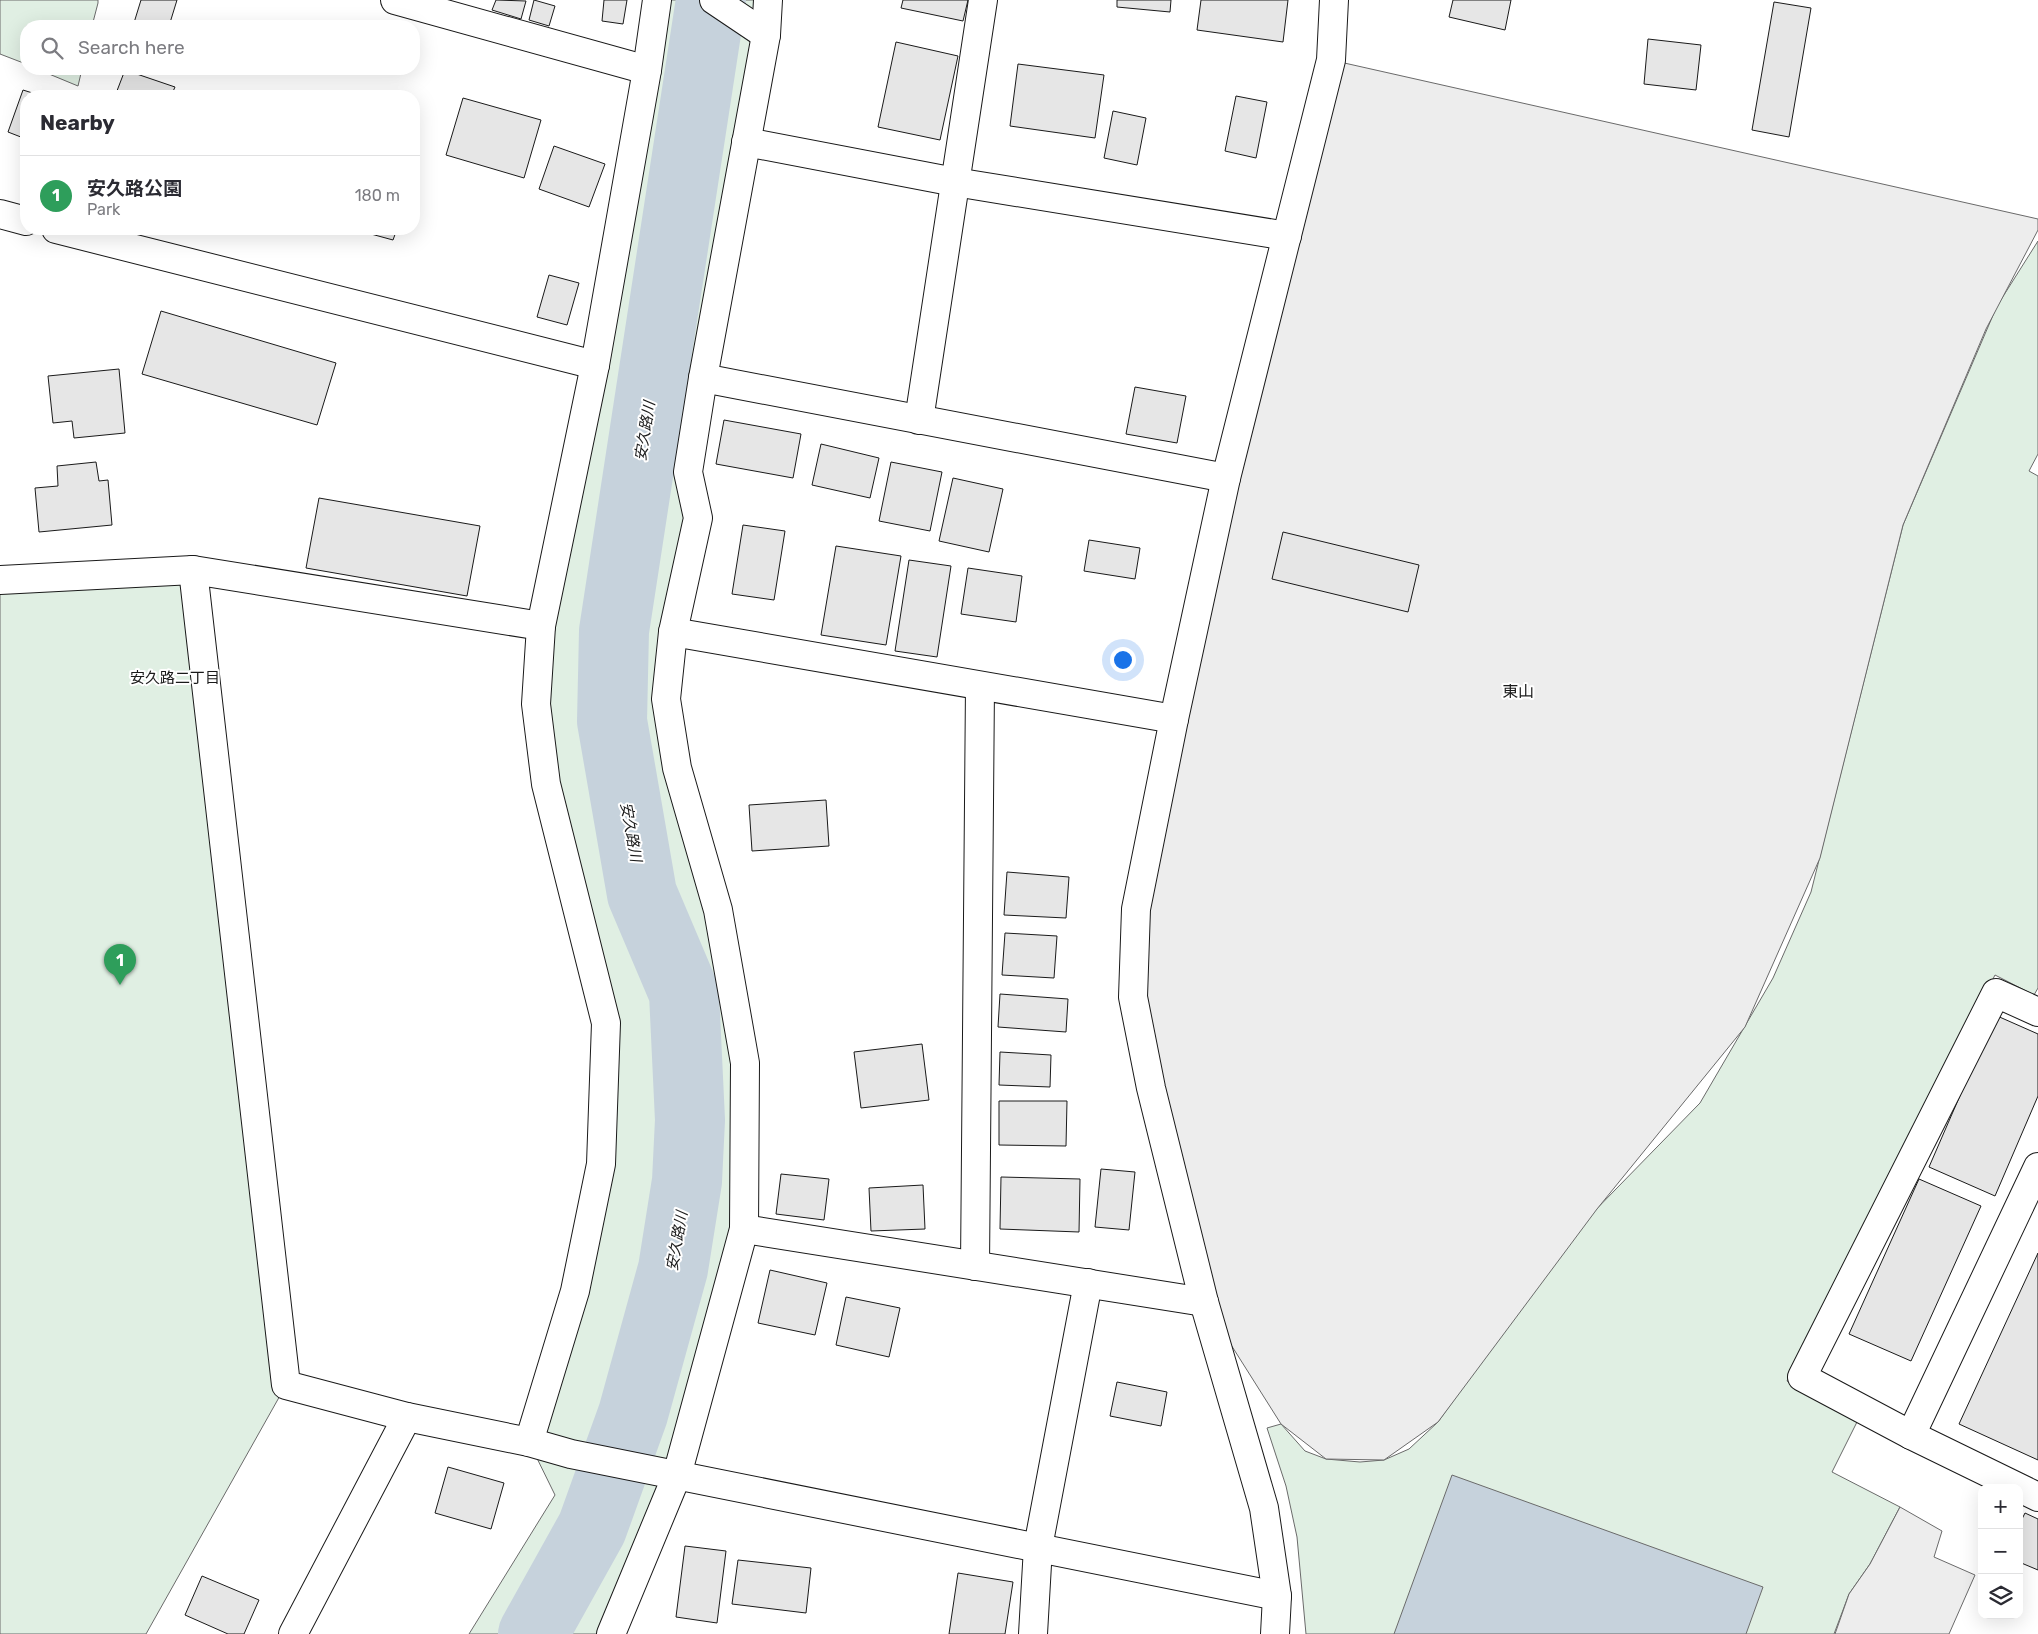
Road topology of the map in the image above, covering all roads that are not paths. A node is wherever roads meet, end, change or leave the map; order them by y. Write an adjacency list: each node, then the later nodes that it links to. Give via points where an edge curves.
1 (395, 0): 8 (street)
2 (657, 0): 8 (street)
3 (714, 0): 7 (street)
4 (768, 0): 7 (street)
5 (983, 0): 10 (street)
6 (1334, 0): 14 (street, via 1331,60)
7 (758, 30): 9 (street)
8 (647, 70): 15 (street)
9 (746, 142): 10 (street); 16 (street)
10 (955, 182): 14 (street); 17 (street)
11 (0, 214): 12 (street)
12 (20, 219)
13 (80, 235): 15 (street)
14 (1287, 236): 18 (street)
15 (595, 365): 21 (street)
16 (703, 378): 17 (street); 22 (street, via 688,472 698,518)
17 (919, 420): 18 (street)
18 (1226, 478): 24 (street)
19 (193, 570): 20 (street); 21 (street); 31 (street, via 286,1385)
20 (0, 580)
21 (541, 626): 33 (street, via 536,704 546,784 606,1024 601,1164 575,1291)
22 (673, 632): 23 (street); 27 (street, via 666,699 676,768 718,910 745,1063)
23 (980, 686): 24 (street); 28 (street)
24 (1174, 719): 30 (street, via 1136,909 1133,997 1151,1088)
25 (2038, 1012): 32 (street, via 1996,993 1802,1377)
26 (2038, 1166): 32 (street)
27 (744, 1229): 28 (street); 34 (street)
28 (975, 1266): 29 (street)
29 (1088, 1283): 30 (street); 36 (street)
30 (1204, 1302): 37 (street, via 1264,1508)
31 (407, 1417): 33 (street); 38 (street)
32 (1911, 1435): 35 (street)
33 (529, 1442): 34 (street, via 571,1454)
34 (677, 1475): 36 (street); 39 (street)
35 (2038, 1497)
36 (1038, 1548): 37 (street); 40 (street)
37 (1277, 1596): 41 (street)
38 (293, 1634)
39 (611, 1634)
40 (1033, 1634)
41 (1275, 1634)

